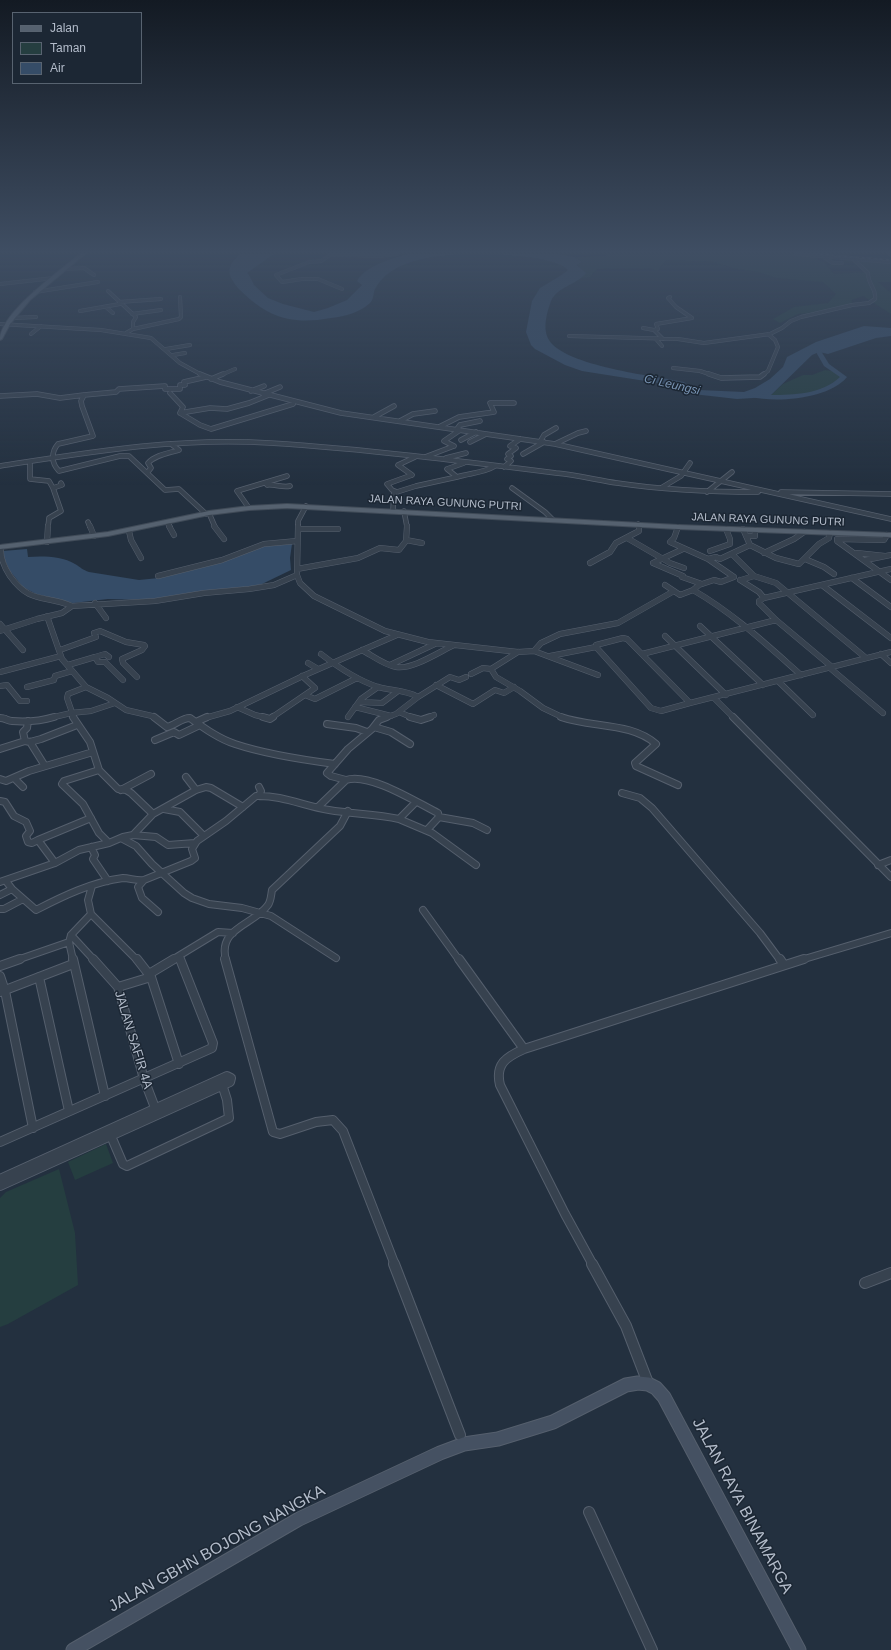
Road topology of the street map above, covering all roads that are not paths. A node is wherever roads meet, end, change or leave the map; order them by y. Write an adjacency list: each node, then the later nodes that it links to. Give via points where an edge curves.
1 (35, 331): 7 (street)
2 (109, 331): 6 (street)
3 (130, 331): 6 (street)
4 (655, 331): 11 (street)
5 (774, 331): 8 (street)
6 (126, 333): 14 (street, via 151,338)
7 (32, 334)
8 (768, 334): 11 (street, via 704,343); 17 (street, via 778,347 768,371 760,377 721,378 700,371)
9 (569, 336): 10 (street)
10 (656, 339): 11 (street); 13 (street)
11 (663, 339)
12 (190, 345): 14 (street)
13 (662, 346)
14 (166, 349): 16 (street)
15 (185, 353): 16 (street)
16 (172, 355): 19 (street)
17 (673, 368)
18 (235, 369): 20 (street)
19 (206, 377): 20 (street); 26 (street, via 184,382 185,385 180,385 180,388 149,386)
20 (211, 379): 23 (street)
21 (264, 386): 23 (street)
22 (280, 387): 25 (street)
23 (251, 391): 25 (street)
24 (170, 393): 33 (street, via 183,407)
25 (263, 394): 27 (street)
26 (84, 395): 28 (street, via 60,398 37,394); 54 (street, via 82,405 93,436 58,444)
27 (269, 395): 33 (street, via 230,408); 34 (street, via 341,413)
28 (0, 396)
29 (514, 402): 37 (street, via 490,403 494,412 460,416 446,421)
30 (293, 404): 33 (street, via 211,428 200,425)
31 (394, 406): 34 (street)
32 (435, 410): 35 (street, via 413,414)
33 (180, 413)
34 (374, 417): 35 (street)
35 (400, 421): 37 (street)
36 (480, 421): 39 (street, via 460,425)
37 (439, 427): 39 (street)
38 (556, 428): 46 (street, via 544,435)
39 (458, 430): 41 (street); 55 (street, via 444,441 454,446)
40 (586, 431): 48 (street)
41 (476, 432): 42 (street); 44 (street)
42 (486, 434): 43 (street); 45 (street)
43 (520, 439): 46 (street); 62 (street, via 510,446 516,448 508,454 511,456 507,459 511,461)
44 (461, 440)
45 (470, 442)
46 (542, 442): 48 (street); 51 (street)
47 (171, 444): 49 (street); 53 (street, via 285,443); 64 (street, via 179,450 149,461 151,469)
48 (555, 444): 65 (street)
49 (119, 448): 52 (street); 54 (street)
50 (466, 453): 56 (street)
51 (523, 454)
52 (120, 456): 54 (street, via 58,471); 64 (street, via 131,458)
53 (416, 456): 55 (street); 75 (street, via 398,465 412,475 388,484)
54 (53, 457): 57 (street)
55 (425, 457): 56 (street)
56 (442, 459): 58 (street)
57 (30, 462): 60 (street); 72 (street, via 30,479 36,482 47,480)
58 (466, 462): 61 (street); 67 (street, via 447,469)
59 (690, 463): 65 (street)
60 (0, 466)
61 (495, 466): 62 (street); 67 (street, via 487,471)
62 (504, 467): 74 (street)
63 (732, 472): 68 (street)
64 (147, 473): 83 (street, via 166,490 179,489)
65 (686, 473): 68 (street); 74 (street)
66 (287, 476): 70 (street)
67 (456, 477): 75 (street)
68 (722, 481): 76 (street); 77 (street)
69 (61, 483): 72 (street, via 62,485)
70 (260, 484): 71 (street); 80 (street, via 236,492)
71 (290, 486)
72 (54, 488): 104 (street, via 61,511 49,518)
73 (512, 488): 85 (street)
74 (660, 488): 76 (street)
75 (394, 492): 81 (street)
76 (706, 492): 77 (street)
77 (767, 492): 78 (street); 84 (street)
78 (891, 494)
79 (306, 506): 80 (main road, JALAN RAYA GUNUNG PUTRI); 81 (main road, JALAN RAYA GUNUNG PUTRI); 90 (street, via 298,521)
80 (249, 508): 83 (main road, JALAN RAYA GUNUNG PUTRI)
81 (393, 510): 82 (main road, JALAN RAYA GUNUNG PUTRI)
82 (404, 511): 85 (main road, JALAN RAYA GUNUNG PUTRI); 102 (street, via 408,528)
83 (207, 513): 86 (main road, JALAN RAYA GUNUNG PUTRI); 101 (street)
84 (891, 519)
85 (553, 520): 88 (main road, JALAN RAYA GUNUNG PUTRI)
86 (164, 521): 93 (main road, JALAN RAYA GUNUNG PUTRI); 98 (street)
87 (88, 522): 97 (street)
88 (638, 524): 89 (main road, JALAN RAYA GUNUNG PUTRI); 100 (street, via 640,529)
89 (678, 527): 92 (main road, JALAN RAYA GUNUNG PUTRI); 108 (street, via 670,542)
90 (298, 529): 91 (street); 103 (street)
91 (338, 529)
92 (726, 529): 95 (main road, JALAN RAYA GUNUNG PUTRI); 109 (street, via 730,544)
93 (129, 531): 97 (main road, JALAN RAYA GUNUNG PUTRI); 115 (street)
94 (804, 532): 95 (main road, JALAN RAYA GUNUNG PUTRI, via 755,530); 96 (main road, JALAN RAYA GUNUNG PUTRI); 110 (street, via 794,540)
95 (744, 533): 106 (street)
96 (837, 535): 99 (main road, JALAN RAYA GUNUNG PUTRI); 111 (street, via 838,542); 118 (street, via 830,536 819,544)
97 (94, 536): 104 (main road, JALAN RAYA GUNUNG PUTRI)
98 (174, 536)
99 (889, 536)
100 (626, 538): 116 (street); 120 (street, via 616,543 610,552)
101 (224, 539)
102 (406, 540): 105 (street); 122 (street, via 400,550 380,548 358,558)
103 (297, 541): 122 (street); 127 (street, via 264,544 222,560)
104 (47, 542): 107 (main road, JALAN RAYA GUNUNG PUTRI)
105 (422, 543)
106 (750, 545): 110 (street); 112 (street)
107 (1, 547): 141 (street, via 1,556 7,572 25,593)
108 (683, 549): 116 (street); 117 (street)
109 (710, 551)
110 (764, 553): 118 (street, via 797,565)
111 (855, 553): 114 (street); 119 (street)
112 (732, 554): 117 (street, via 720,559); 128 (street, via 738,557 741,564)
113 (891, 555): 114 (street)
114 (885, 556): 119 (street)
115 (141, 558)
116 (661, 558): 121 (street); 133 (street, via 653,563)
117 (708, 559): 129 (street)
118 (805, 559): 125 (street)
119 (866, 560): 124 (street)
120 (590, 563)
121 (684, 568)
122 (297, 569): 126 (street)
123 (891, 569): 124 (street)
124 (880, 572): 130 (street); 132 (street)
125 (834, 574)
126 (296, 575): 140 (street, via 270,586 249,589 144,602); 150 (street, via 297,580 314,596)
127 (158, 576)
128 (754, 576): 131 (street); 138 (street, via 776,583)
129 (734, 577): 131 (street); 133 (street, via 721,582 714,580)
130 (852, 578): 135 (street); 142 (street)
131 (742, 580): 139 (street)
132 (891, 580)
133 (702, 584): 136 (street)
134 (665, 585): 137 (street)
135 (822, 585): 138 (street); 153 (street)
136 (694, 590): 137 (street, via 682,595); 148 (street, via 724,609)
137 (674, 591): 160 (street, via 618,623 560,634 541,643)
138 (788, 593): 139 (street); 170 (street)
139 (764, 598): 145 (street, via 759,603)
140 (95, 603): 141 (street); 144 (street)
141 (72, 606): 143 (street, via 65,611)
142 (891, 607)
143 (47, 616): 149 (street); 163 (street)
144 (106, 618)
145 (776, 620): 148 (street); 176 (street)
146 (0, 624): 149 (street)
147 (700, 626): 152 (street)
148 (747, 628): 152 (street); 182 (street)
149 (3, 631): 158 (street)
150 (397, 635): 154 (street); 159 (street)
151 (665, 636): 156 (street)
152 (710, 636): 156 (street); 191 (street)
153 (891, 638)
154 (439, 643): 155 (street); 175 (street)
155 (455, 644): 161 (street); 175 (street, via 405,667)
156 (674, 645): 165 (street); 197 (street)
157 (596, 648): 165 (street, via 597,644 622,638 631,642); 167 (street); 203 (street, via 654,710 661,711)
158 (23, 650)
159 (362, 650): 172 (street); 175 (street)
160 (534, 651): 161 (street); 167 (street)
161 (518, 652): 178 (street)
162 (891, 652): 166 (street)
163 (61, 653): 174 (street); 180 (street); 183 (street, via 96,637 94,633 100,631 126,642 145,646 142,650 122,659)
164 (321, 654): 172 (street)
165 (642, 654): 203 (street)
166 (881, 654): 170 (street); 173 (street)
167 (550, 656): 181 (street)
168 (96, 657): 169 (street, via 105,654); 174 (street); 186 (street, via 98,662 105,662)
169 (109, 657)
170 (866, 658): 176 (street)
171 (308, 663): 177 (street)
172 (332, 663): 177 (street); 185 (street)
173 (891, 663)
174 (68, 665): 179 (street)
175 (390, 665)
176 (831, 667): 182 (street); 208 (street)
177 (318, 669): 184 (street)
178 (491, 669): 188 (street, via 483,668 459,680 450,677); 194 (street, via 496,676)
179 (72, 671): 190 (street); 192 (street, via 54,676 54,680)
180 (0, 672)
181 (598, 675)
182 (801, 675): 187 (street)
183 (137, 676)
184 (302, 676): 196 (street, via 315,687); 204 (street)
185 (357, 678): 193 (street); 196 (street, via 315,699)
186 (123, 680)
187 (778, 681): 191 (street); 210 (street)
188 (436, 685): 194 (street, via 472,704 495,690 504,693); 198 (street)
189 (0, 686): 200 (street, via 7,685 20,701)
190 (86, 686): 202 (street); 206 (street, via 67,695)
191 (763, 686): 197 (street)
192 (27, 687)
193 (378, 687): 195 (street); 201 (street)
194 (514, 687): 234 (street, via 562,718 627,730 649,738 656,744 635,763 636,766)
195 (398, 691): 198 (street); 201 (street, via 382,704)
196 (305, 695): 204 (street, via 270,719)
197 (726, 695): 199 (street)
198 (418, 697): 207 (street)
199 (714, 698): 203 (street); 263 (street)
200 (27, 701)
201 (360, 702): 205 (street)
202 (116, 703): 206 (street); 215 (street, via 129,712 154,717 168,727 186,718)
203 (691, 704)
204 (238, 707): 215 (street)
205 (355, 707): 211 (street); 212 (street)
206 (71, 712): 214 (street); 217 (street)
207 (399, 712): 209 (street, via 423,720); 211 (street)
208 (883, 713)
209 (434, 715)
210 (813, 715)
211 (392, 716): 218 (street, via 379,720)
212 (348, 717)
213 (0, 718): 214 (street)
214 (28, 721): 221 (street, via 23,732)
215 (198, 723): 220 (street, via 179,735 174,732); 225 (street, via 222,738 242,746)
216 (327, 724): 219 (street)
217 (77, 725): 221 (street, via 57,734); 224 (street, via 90,742)
218 (374, 727): 219 (street); 222 (street, via 391,732)
219 (367, 732): 225 (street)
220 (154, 740)
221 (27, 742): 223 (street); 226 (street)
222 (410, 744)
223 (0, 749)
224 (93, 752): 226 (street); 227 (street)
225 (335, 764): 232 (street, via 328,775)
226 (44, 766): 230 (street)
227 (99, 770): 238 (street); 250 (street, via 62,782 83,804)
228 (151, 774): 238 (street)
229 (186, 777): 239 (street)
230 (14, 778): 233 (street); 236 (street)
231 (0, 779): 233 (street)
232 (346, 780): 243 (street, via 352,778 380,783); 245 (street)
233 (6, 781): 235 (street)
234 (678, 785)
235 (0, 786)
236 (23, 786)
237 (259, 787): 241 (street)
238 (121, 790): 248 (street, via 131,793)
239 (196, 790): 244 (street, via 211,788); 246 (street)
240 (622, 793): 285 (street, via 640,798 652,808 760,933)
241 (259, 796): 244 (street); 245 (street)
242 (0, 802): 257 (street, via 4,802 14,816 24,820 30,831 26,836 28,842)
243 (415, 802): 249 (street, via 438,814); 251 (street)
244 (243, 807): 255 (street)
245 (318, 807): 247 (street)
246 (162, 809): 248 (street); 255 (street, via 180,812)
247 (348, 811): 251 (street); 278 (street, via 340,826 272,890 269,904)
248 (153, 814): 254 (street)
249 (439, 817): 252 (street); 253 (street, via 472,823)
250 (91, 818): 257 (street); 258 (street, via 100,834)
251 (400, 819): 252 (street, via 410,826)
252 (427, 830): 264 (street)
253 (487, 830)
254 (133, 835): 256 (street); 259 (street, via 156,837 168,845)
255 (204, 836): 259 (street)
256 (121, 838): 258 (street); 265 (street, via 136,846)
257 (38, 840): 262 (street)
258 (109, 843): 260 (street)
259 (195, 843): 265 (street, via 192,848 194,859)
260 (91, 847): 262 (street); 269 (street, via 95,855 93,859)
261 (891, 860): 263 (street)
262 (55, 863): 268 (street)
263 (878, 864): 266 (street)
264 (476, 865)
265 (163, 873): 267 (street); 278 (street, via 192,898)
266 (891, 877)
267 (144, 880): 269 (street, via 125,878); 276 (street, via 138,887 140,895)
268 (3, 881): 271 (street)
269 (108, 881): 270 (street)
270 (92, 886): 273 (street, via 64,895 36,910); 277 (street, via 88,900)
271 (12, 889): 272 (street); 273 (street)
272 (0, 895)
273 (23, 898): 274 (street)
274 (0, 909)
275 (423, 910): 292 (street)
276 (158, 912)
277 (91, 914): 281 (street); 287 (street)
278 (260, 914): 279 (street); 283 (street, via 271,916)
279 (233, 933): 282 (street, via 218,932); 305 (street, via 223,948 224,954 273,1132 280,1134 316,1122 333,1120 343,1131)
280 (891, 933): 285 (street)
281 (70, 939): 284 (street); 286 (street); 290 (street, JALAN SAFIR 4A)
282 (179, 956): 287 (street); 293 (street, via 213,1043 212,1048)
283 (336, 958)
284 (73, 964): 289 (street); 295 (street)
285 (784, 965): 292 (street)
286 (0, 966)
287 (150, 975): 290 (street); 293 (street)
288 (0, 976): 291 (street)
289 (39, 977): 291 (street); 296 (street)
290 (118, 987): 294 (street, JALAN SAFIR 4A)
291 (2, 991): 298 (street)
292 (524, 1049): 304 (street, via 511,1054 503,1063 498,1072 500,1085 626,1326)
293 (179, 1064): 294 (street)
294 (144, 1079): 295 (street); 297 (street, JALAN SAFIR 4A)
295 (105, 1096): 296 (street)
296 (70, 1111): 298 (street)
297 (156, 1112): 299 (street); 299 (street, via 222,1082 229,1118 127,1166 123,1164); 301 (street)
298 (33, 1128): 300 (street)
299 (111, 1136): 301 (street)
300 (0, 1142)
301 (1, 1180)
302 (891, 1274): 303 (street)
303 (865, 1283)
304 (648, 1382): 307 (street, JALAN GBHN BOJONG NANGKA, via 626,1385 553,1422 498,1439 464,1444 413,1465 299,1519); 309 (street, JALAN RAYA BINAMARGA, via 664,1397)
305 (460, 1435)
306 (589, 1512): 308 (street)
307 (73, 1650)
308 (652, 1650)
309 (800, 1650)

